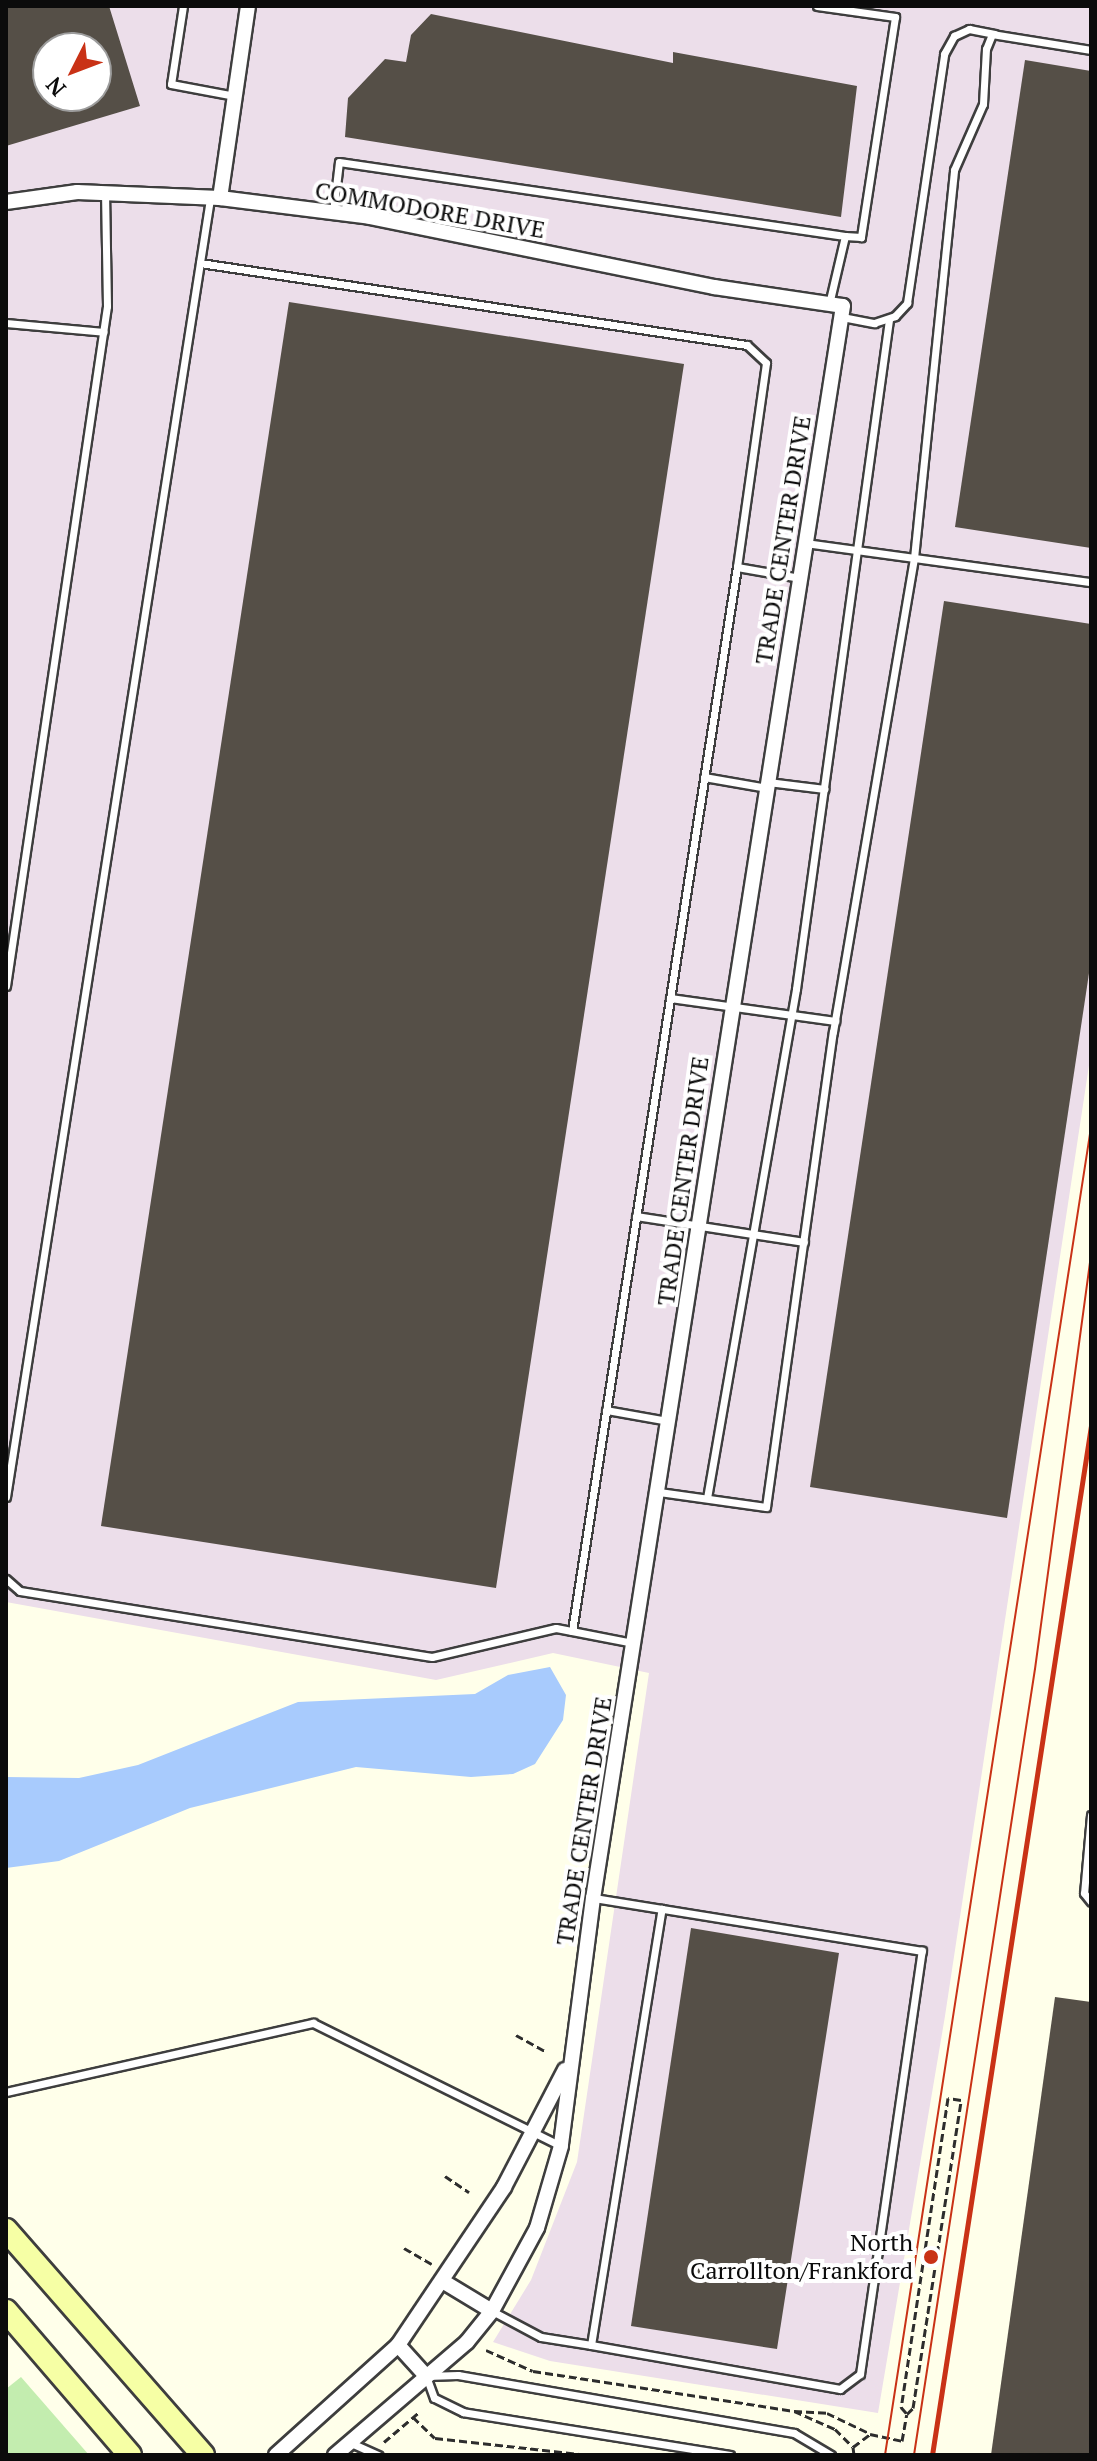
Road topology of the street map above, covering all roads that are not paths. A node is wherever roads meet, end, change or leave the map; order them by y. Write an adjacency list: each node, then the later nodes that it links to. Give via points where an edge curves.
1 (183, 6): 6 (lane, via 171,84)
2 (248, 6): 6 (street)
3 (817, 6): 11 (lane, via 895,17 861,237)
4 (995, 34): 5 (lane); 14 (lane, via 969,29 954,36 944,54 907,303); 19 (lane, via 986,49 983,104 954,170)
5 (1091, 50)
6 (235, 96): 8 (street)
7 (105, 193): 8 (street, COMMODORE DRIVE); 9 (street, COMMODORE DRIVE); 16 (lane)
8 (215, 198): 10 (street, COMMODORE DRIVE); 12 (lane)
9 (6, 202)
10 (333, 212): 11 (lane, via 339,162); 13 (street, COMMODORE DRIVE)
11 (845, 236): 13 (lane)
12 (200, 263): 20 (lane, via 747,345 766,363); 38 (lane)
13 (838, 309): 14 (lane, via 874,323); 17 (street, TRADE CENTER DRIVE)
14 (889, 320): 18 (lane)
15 (6, 323): 16 (lane)
16 (104, 332): 26 (lane)
17 (805, 543): 18 (lane); 21 (street, TRADE CENTER DRIVE)
18 (854, 550): 19 (lane); 25 (lane)
19 (914, 558): 22 (lane); 30 (lane)
20 (737, 567): 21 (lane); 23 (lane)
21 (800, 578): 24 (street, TRADE CENTER DRIVE)
22 (1091, 582)
23 (704, 777): 24 (lane); 27 (lane)
24 (767, 785): 25 (lane); 28 (street, TRADE CENTER DRIVE)
25 (825, 789): 29 (lane)
26 (6, 986)
27 (670, 998): 28 (lane); 31 (lane)
28 (731, 1008): 29 (lane); 32 (street, TRADE CENTER DRIVE)
29 (792, 1014): 30 (lane); 33 (lane)
30 (835, 1021): 34 (lane)
31 (636, 1216): 32 (lane); 35 (lane)
32 (700, 1226): 33 (lane); 36 (street, TRADE CENTER DRIVE)
33 (755, 1234): 34 (lane); 39 (lane)
34 (804, 1242): 39 (lane, via 766,1507)
35 (606, 1410): 36 (lane); 41 (lane)
36 (670, 1422): 37 (street, TRADE CENTER DRIVE)
37 (659, 1492): 39 (lane); 42 (street, TRADE CENTER DRIVE)
38 (6, 1497)
39 (707, 1498)
40 (6, 1579): 41 (lane, via 20,1591 432,1657 556,1628)
41 (572, 1631): 42 (lane)
42 (635, 1643): 44 (street, TRADE CENTER DRIVE)
43 (1091, 1815): 45 (lane, via 1084,1893)
44 (593, 1898): 46 (lane); 47 (street, TRADE CENTER DRIVE)
45 (1091, 1902)
46 (662, 1909): 56 (lane); 56 (lane, via 922,1951 860,2374 840,2389)
47 (569, 2063): 49 (street, TRADE CENTER DRIVE); 50 (street, TRADE CENTER DRIVE)
48 (6, 2092): 49 (lane, via 313,2023)
49 (531, 2134): 50 (lane); 52 (street, TRADE CENTER DRIVE)
50 (561, 2146): 53 (street, TRADE CENTER DRIVE, via 537,2228)
51 (6, 2230): 61 (main road)
52 (444, 2282): 53 (street); 55 (street, TRADE CENTER DRIVE)
53 (492, 2311): 56 (lane, via 541,2337); 57 (street, TRADE CENTER DRIVE, via 467,2342)
54 (10, 2323): 60 (main road)
55 (398, 2345): 57 (street); 62 (street, TRADE CENTER DRIVE)
56 (591, 2345)
57 (426, 2376): 58 (street, TRADE CENTER DRIVE); 64 (lane, via 434,2398 463,2412); 65 (lane, via 458,2375 794,2433)
58 (349, 2442): 59 (lane); 63 (street, TRADE CENTER DRIVE)
59 (376, 2453)
60 (130, 2455)
61 (203, 2455)
62 (276, 2455)
63 (335, 2455)
64 (730, 2455)
65 (831, 2455)

